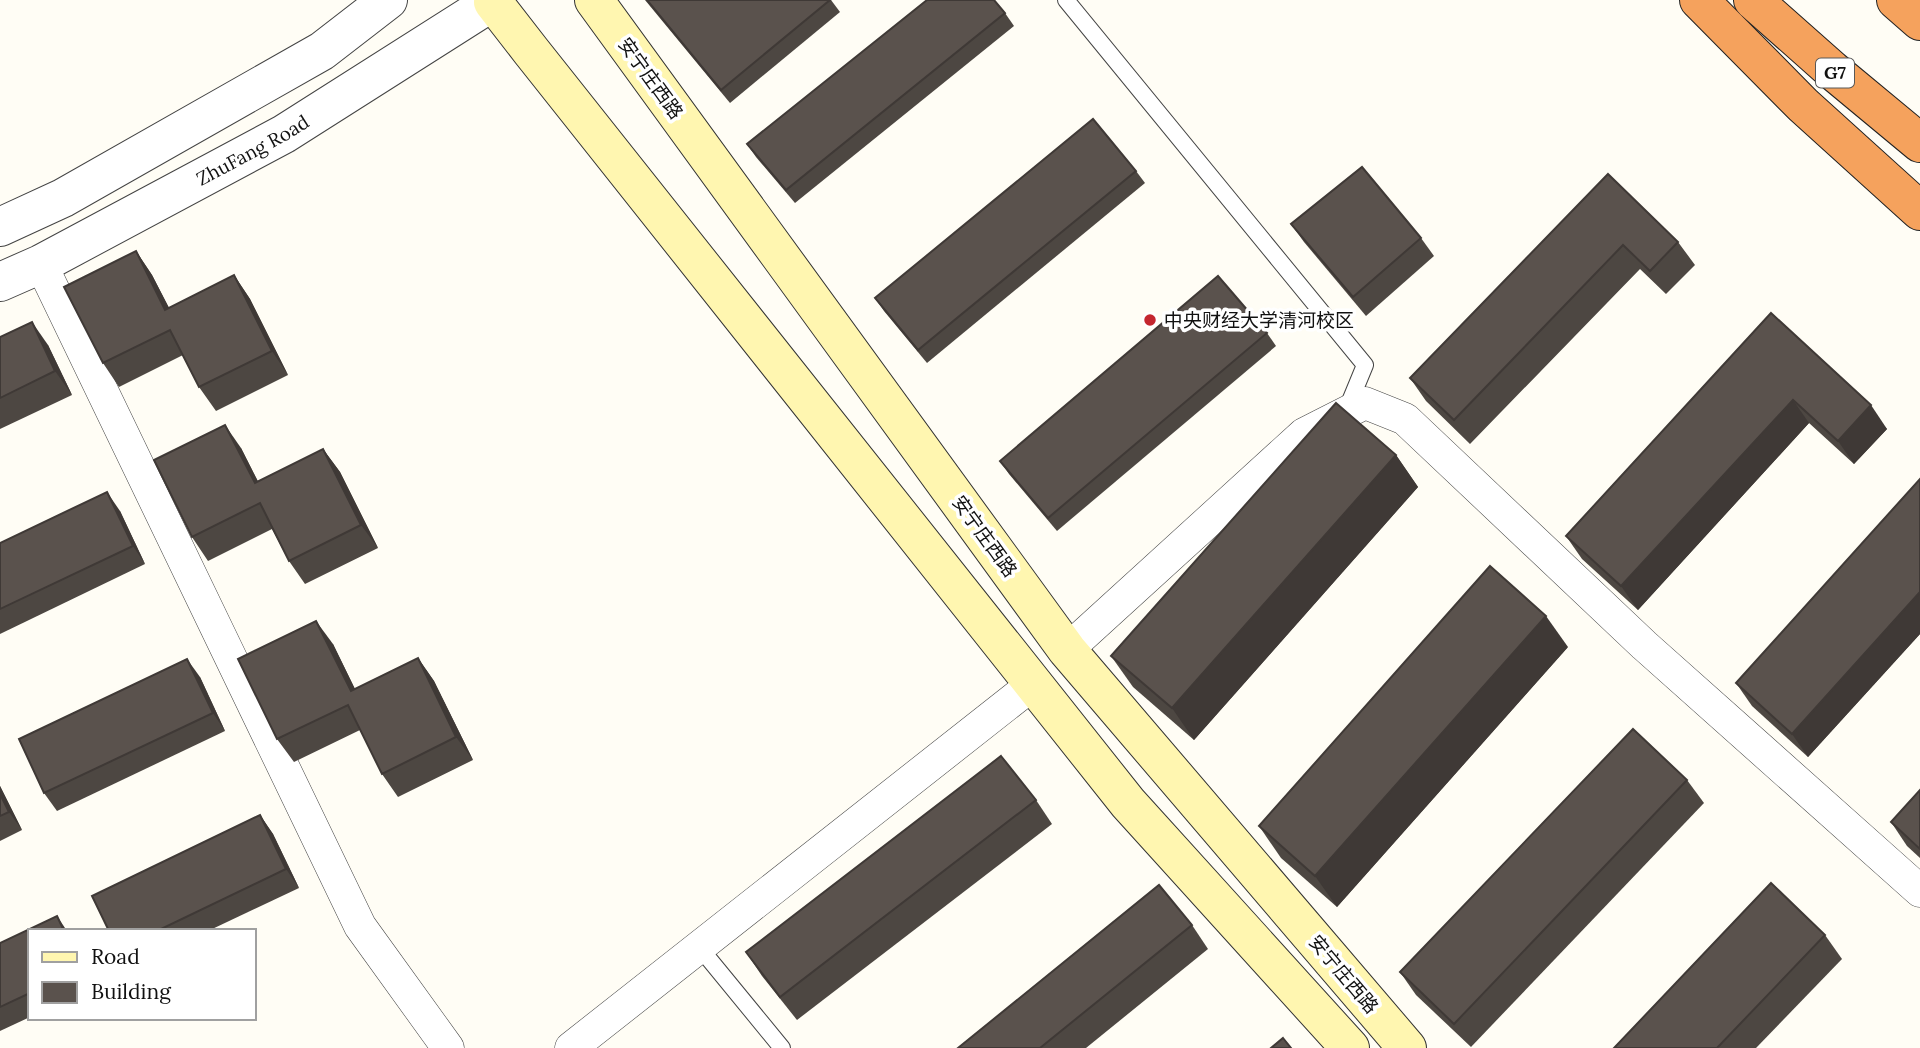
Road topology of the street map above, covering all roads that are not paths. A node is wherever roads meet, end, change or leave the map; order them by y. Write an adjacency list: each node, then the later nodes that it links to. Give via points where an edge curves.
1 (388, 0): 11 (street, via 322,51 63,198)
2 (594, 0): 15 (main road, 安宁庄西路)
3 (1066, 0): 14 (lane, via 1365,365)
4 (1699, 0): 10 (highway, via 1803,105)
5 (1753, 0): 9 (highway, G7)
6 (1896, 0): 8 (highway)
7 (494, 1): 12 (street, ZhuFang Road, via 284,134); 16 (main road)
8 (1920, 20)
9 (1920, 143)
10 (1920, 211)
11 (0, 227)
12 (41, 264): 13 (street, ZhuFang Road); 19 (street, via 360,926)
13 (0, 282)
14 (1345, 413): 15 (street, via 1304,434); 17 (street, via 1365,403 1405,419 1644,645)
15 (1067, 650): 23 (main road, 安宁庄西路)
16 (1033, 684): 18 (street); 22 (main road, via 1128,803)
17 (1920, 891)
18 (700, 948): 20 (street); 21 (lane)
19 (448, 1048)
20 (571, 1048)
21 (782, 1048)
22 (1349, 1048)
23 (1407, 1048)

